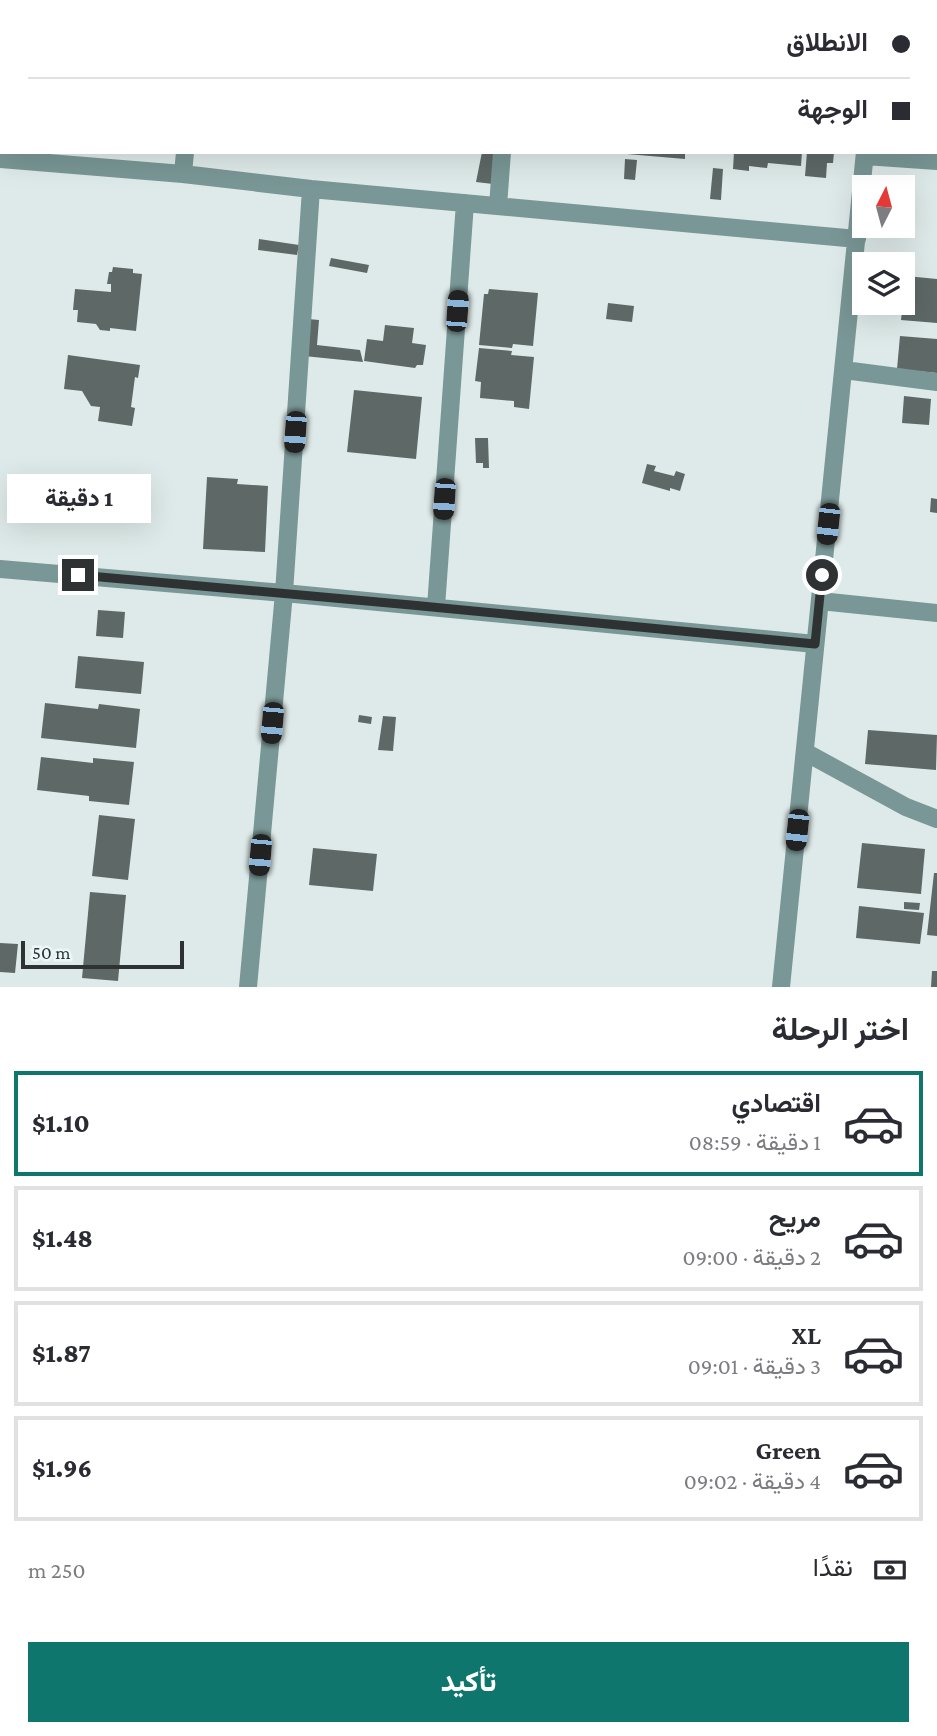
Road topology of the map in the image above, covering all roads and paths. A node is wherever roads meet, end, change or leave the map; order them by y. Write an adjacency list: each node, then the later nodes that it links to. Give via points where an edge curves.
1 (185, 154): 6 (street)
2 (502, 154): 9 (street)
3 (865, 154): 5 (street); 10 (street)
4 (0, 159): 6 (street)
5 (937, 161)
6 (183, 174): 7 (street)
7 (311, 189): 8 (street); 14 (street)
8 (465, 203): 9 (street); 16 (street)
9 (498, 206): 10 (street)
10 (857, 239): 11 (street)
11 (844, 370): 12 (street); 15 (street)
12 (937, 383)
13 (0, 569): 14 (street)
14 (284, 593): 16 (street); 21 (street)
15 (820, 601): 17 (street); 18 (street)
16 (436, 607): 18 (street)
17 (937, 612)
18 (815, 644): 19 (street)
19 (804, 752): 20 (street); 22 (street)
20 (937, 819)
21 (248, 987)
22 (781, 987)

